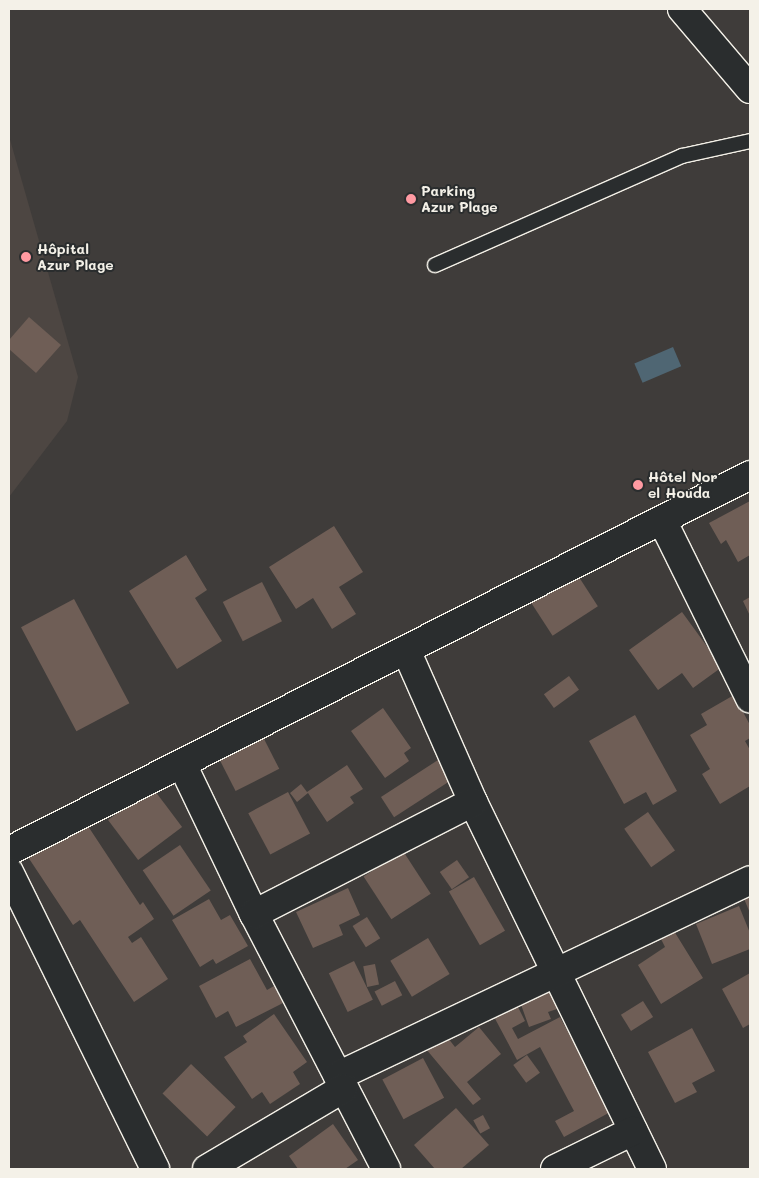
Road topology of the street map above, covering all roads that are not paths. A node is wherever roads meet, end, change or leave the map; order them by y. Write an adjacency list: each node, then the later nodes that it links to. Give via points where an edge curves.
1 (682, 9): 2 (street)
2 (750, 89)
3 (750, 141): 4 (lane, via 682,156)
4 (435, 265)
5 (750, 475): 6 (street)
6 (662, 520): 7 (street); 8 (street)
7 (406, 650): 9 (street); 10 (street)
8 (750, 698)
9 (182, 764): 11 (street); 14 (street)
10 (474, 802): 14 (street); 15 (street)
11 (9, 852)
12 (9, 872): 18 (street)
13 (750, 880): 15 (street)
14 (254, 914): 16 (street)
15 (556, 972): 16 (street); 17 (street)
16 (341, 1082): 19 (street); 20 (street)
17 (633, 1131): 21 (street); 22 (street)
18 (155, 1169)
19 (207, 1169)
20 (386, 1169)
21 (555, 1169)
22 (652, 1169)

